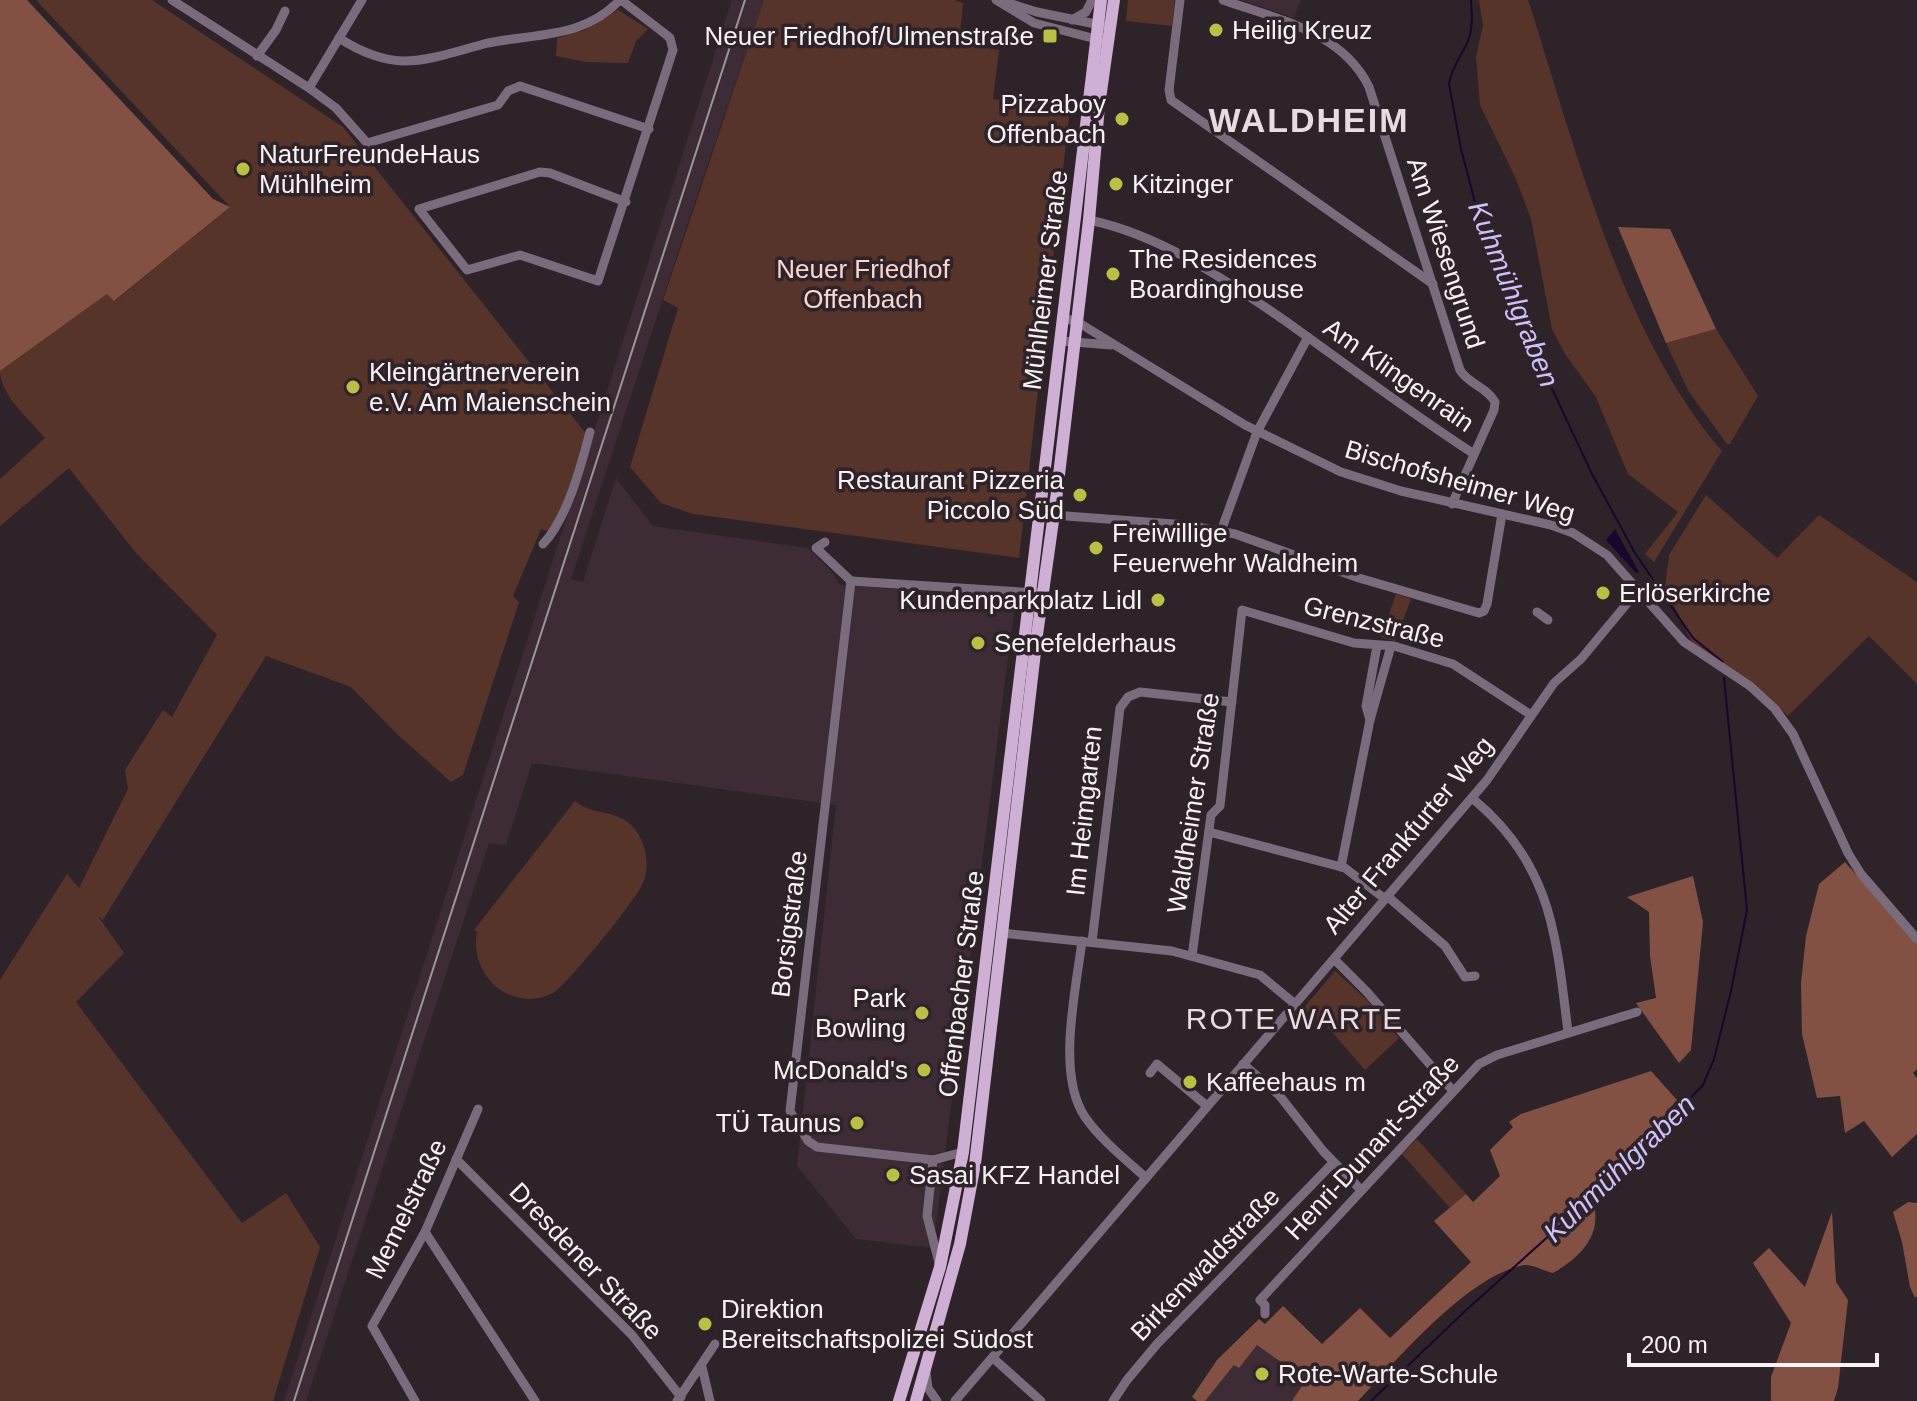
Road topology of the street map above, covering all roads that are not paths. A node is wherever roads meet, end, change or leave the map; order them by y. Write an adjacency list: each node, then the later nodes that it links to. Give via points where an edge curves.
1 (362, 0): 13 (street)
2 (998, 0): 11 (street); 14 (street, via 1034,23)
3 (1092, 0): 11 (street, via 1086,12)
4 (1101, 0): 12 (main road, Mühlheimer Straße)
5 (1114, 0): 12 (main road, Mühlheimer Straße)
6 (1180, 0): 20 (street, via 1171,100)
7 (1223, 0): 20 (street, Am Wiesengrund, via 1320,37 1357,66 1369,87)
8 (626, 1): 13 (street, via 570,31 417,60 373,56); 17 (street, via 672,43 673,56)
9 (178, 2): 15 (street)
10 (285, 11): 15 (street)
11 (1072, 20): 12 (street)
12 (1104, 26): 14 (main road, Mühlheimer Straße)
13 (339, 38): 16 (street)
14 (1102, 40): 19 (main road, Mühlheimer Straße); 21 (main road, Mühlheimer Straße)
15 (257, 56): 16 (street)
16 (309, 88): 17 (street, via 336,108 367,143 498,105 508,91 520,86)
17 (649, 129): 18 (street)
18 (626, 202): 18 (street, via 540,172 419,209 467,270 520,255 598,281)
19 (1089, 220): 21 (main road, Mühlheimer Straße); 22 (street, Am Klingenrain, via 1169,249)
20 (1433, 284): 27 (street, Am Wiesengrund, via 1461,373 1495,402)
21 (1071, 320): 23 (main road, Mühlheimer Straße); 24 (street, Bischofsheimer Weg)
22 (1308, 337): 26 (street); 27 (street, Am Klingenrain)
23 (1068, 341): 24 (street, Bischofsheimer Weg); 30 (main road, Mühlheimer Straße); 35 (main road, Mühlheimer Straße, via 1059,359)
24 (1114, 346): 26 (street, Bischofsheimer Weg)
25 (590, 432): 33 (street, via 561,519)
26 (1257, 432): 28 (street, Bischofsheimer Weg, via 1341,472); 31 (street)
27 (1474, 454): 28 (street)
28 (1452, 504): 29 (street, Bischofsheimer Weg)
29 (1502, 514): 31 (street, via 1484,611 1476,612); 37 (street, Bischofsheimer Weg, via 1573,533 1607,555)
30 (1053, 515): 31 (street); 34 (main road, Mühlheimer Straße)
31 (1221, 531)
32 (825, 542): 36 (street, via 816,548)
33 (543, 544)
34 (1047, 564): 39 (main road, Offenbacher Straße)
35 (1033, 565): 38 (main road, Offenbacher Straße)
36 (851, 581): 38 (street); 68 (street, Borsigstraße, via 790,1111 817,1147)
37 (1639, 589): 46 (street, Alter Frankfurter Weg); 53 (street, Bischofsheimer Weg, via 1684,642 1757,691 1784,719 1848,853)
38 (1029, 592): 39 (street); 66 (main road, Offenbacher Straße)
39 (1043, 594): 52 (main road, Offenbacher Straße)
40 (1242, 610): 43 (street, Grenzstraße); 45 (street, Waldheimer Straße)
41 (1537, 612): 42 (street)
42 (1548, 620)
43 (1377, 646): 44 (street, Grenzstraße); 47 (street, via 1366,706)
44 (1391, 646): 46 (street, Grenzstraße, via 1453,664); 47 (street)
45 (1232, 702): 49 (street, Waldheimer Straße, via 1220,806 1211,815); 54 (street, Im Heimgarten, via 1137,692 1122,704)
46 (1531, 715): 48 (street, Alter Frankfurter Weg)
47 (1370, 720): 50 (street)
48 (1472, 798): 51 (street, Alter Frankfurter Weg); 60 (street, via 1514,840 1542,891 1556,940)
49 (1209, 832): 50 (street); 55 (street, Waldheimer Straße)
50 (1341, 867): 51 (street)
51 (1386, 898): 56 (street, Alter Frankfurter Weg); 57 (street, via 1445,946 1465,977)
52 (1002, 933): 54 (street); 78 (main road, Offenbacher Straße, via 970,1193)
53 (1917, 939)
54 (1087, 941): 55 (street); 70 (street, Im Heimgarten, via 1071,1048 1075,1092 1092,1125)
55 (1192, 956): 58 (street, via 1260,975)
56 (1334, 959): 58 (street, Alter Frankfurter Weg); 63 (street)
57 (1475, 976)
58 (1295, 1004): 61 (street, Alter Frankfurter Weg)
59 (1637, 1012): 60 (street, Henri-Dunant-Straße)
60 (1568, 1032): 63 (street, Henri-Dunant-Straße, via 1486,1060)
61 (1243, 1064): 64 (street, Alter Frankfurter Weg); 69 (street, via 1284,1101)
62 (1150, 1073): 64 (street, via 1157,1064)
63 (1453, 1091): 71 (street, Henri-Dunant-Straße)
64 (1207, 1106): 70 (street, Alter Frankfurter Weg)
65 (478, 1109): 67 (street, Memelstraße)
66 (963, 1152): 68 (street, Borsigstraße); 73 (main road, Offenbacher Straße)
67 (456, 1159): 72 (street, Memelstraße); 79 (street, Dresdener Straße, via 632,1335)
68 (933, 1160): 73 (street, via 927,1216)
69 (1333, 1163): 71 (street); 88 (street, Birkenwaldstraße, via 1157,1344)
70 (1146, 1178): 76 (street, Alter Frankfurter Weg)
71 (1361, 1190): 74 (street, Henri-Dunant-Straße, via 1260,1300)
72 (425, 1232): 80 (street, Memelstraße, via 372,1328); 81 (street)
73 (940, 1267): 83 (main road, Offenbacher Straße)
74 (1265, 1314)
75 (715, 1344): 77 (street)
76 (993, 1358): 86 (street, Alter Frankfurter Weg); 87 (street)
77 (702, 1367): 79 (street); 82 (street)
78 (926, 1367): 84 (main road, Offenbacher Straße); 85 (street, via 928,1388)
79 (679, 1399)
80 (415, 1401)
81 (535, 1401)
82 (710, 1401)
83 (899, 1401)
84 (916, 1401)
85 (937, 1401)
86 (955, 1401)
87 (1041, 1401)
88 (1113, 1401)

